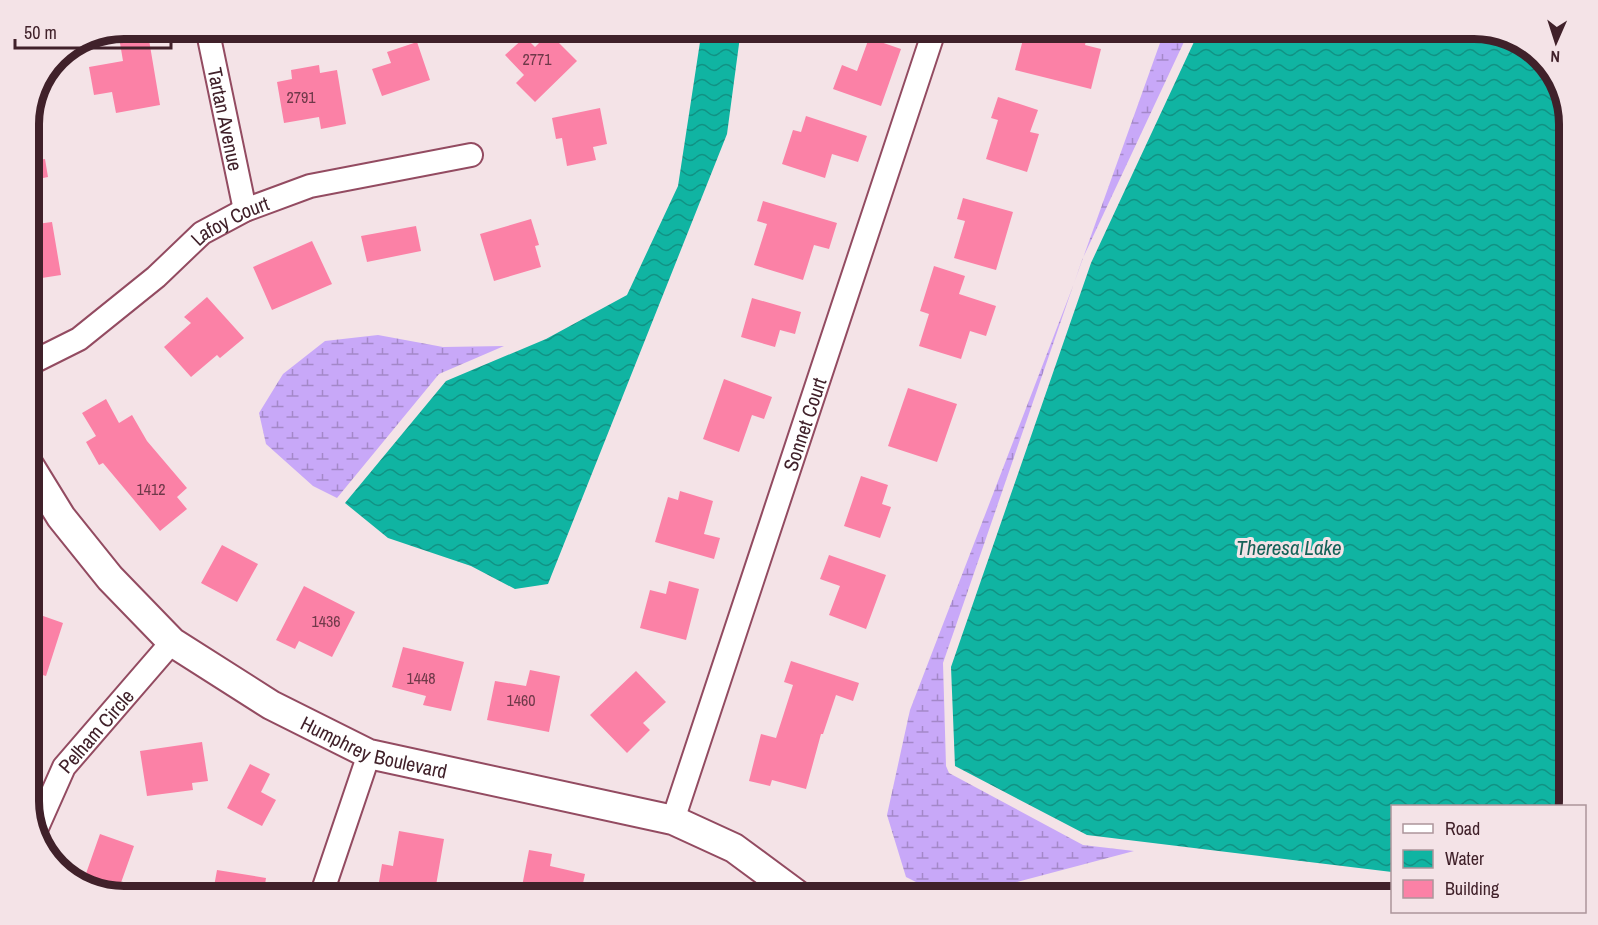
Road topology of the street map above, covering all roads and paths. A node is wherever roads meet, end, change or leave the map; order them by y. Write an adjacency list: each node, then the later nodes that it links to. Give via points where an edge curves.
1 (209, 39): 4 (street, Tartan Avenue)
2 (931, 39): 10 (street, Sonnet Court)
3 (471, 155): 4 (street, Lafoy Court, via 310,186)
4 (245, 210): 5 (street, Lafoy Court, via 202,233 156,277 79,339)
5 (39, 359)
6 (39, 481): 7 (street, Humphrey Boulevard, via 61,517 110,578)
7 (172, 642): 8 (street, Humphrey Boulevard, via 271,705); 9 (street, Pelham Circle, via 64,767)
8 (369, 754): 10 (street, Humphrey Boulevard); 11 (street)
9 (41, 819)
10 (673, 820): 12 (street, Humphrey Boulevard, via 734,848)
11 (325, 886)
12 (784, 886)

